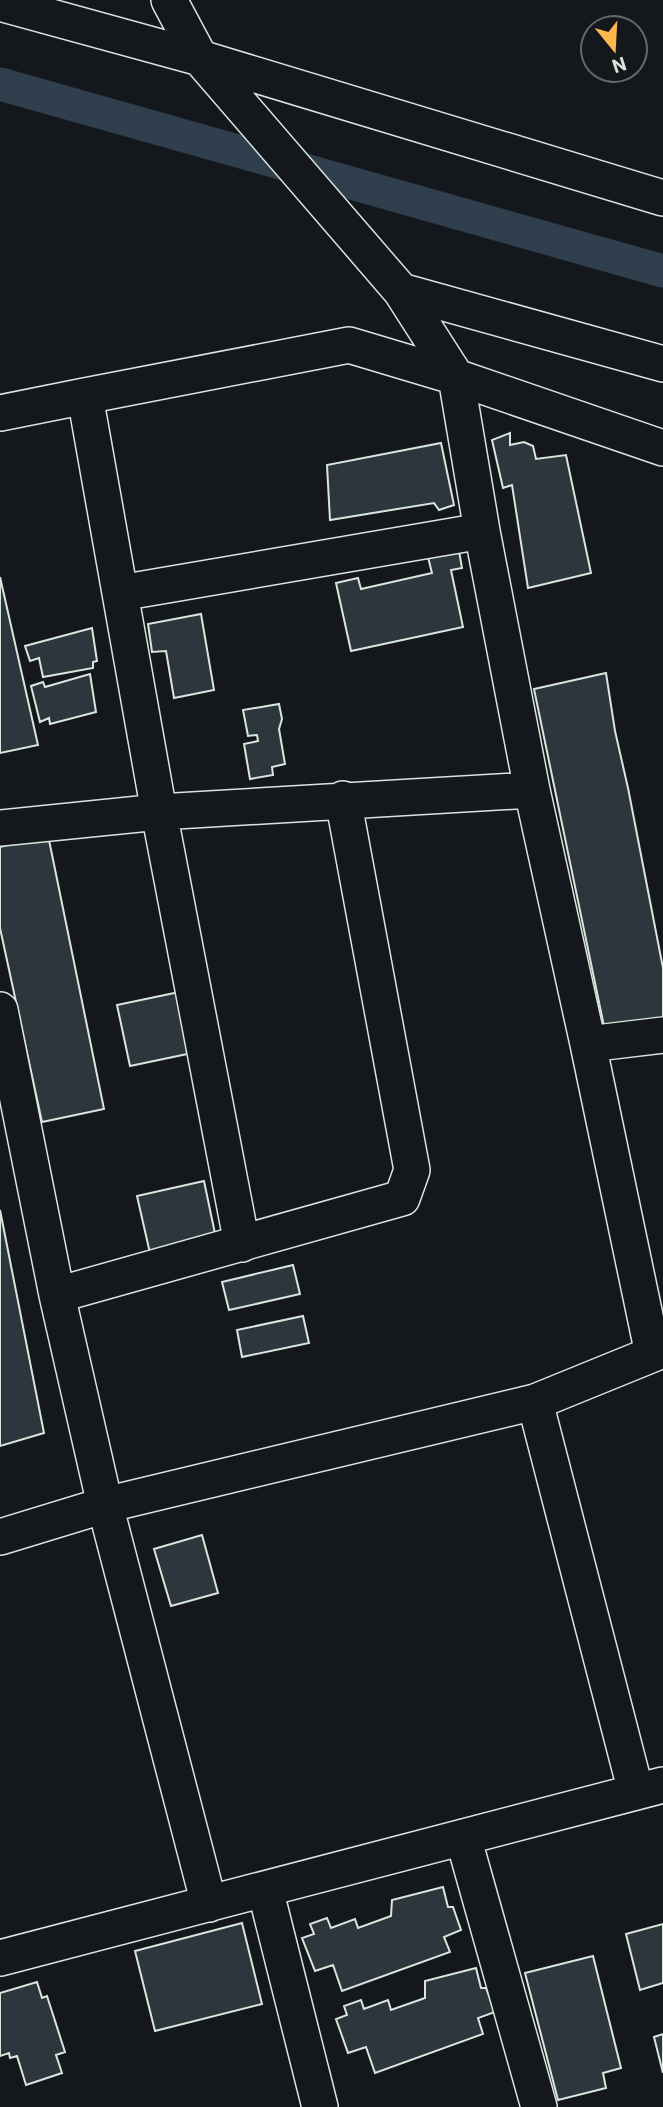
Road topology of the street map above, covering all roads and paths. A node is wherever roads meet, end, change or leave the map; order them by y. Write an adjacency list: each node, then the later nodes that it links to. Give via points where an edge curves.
1 (169, 0): 3 (street)
2 (0, 3): 3 (street)
3 (200, 58): 4 (street); 5 (street)
4 (663, 198)
5 (401, 291): 6 (street); 7 (street)
6 (663, 364)
7 (456, 377): 8 (street, via 349,345); 10 (street); 11 (street)
8 (85, 396): 9 (street); 12 (street)
9 (0, 413)
10 (663, 448)
11 (482, 531): 12 (street); 13 (street)
12 (120, 593): 15 (street)
13 (532, 790): 14 (street); 19 (street)
14 (343, 799): 15 (street); 20 (street, via 412,1170 402,1198)
15 (159, 812): 16 (street); 20 (street)
16 (0, 828)
17 (0, 1010): 21 (street)
18 (663, 1035): 19 (street)
19 (588, 1044): 22 (street, via 653,1354)
20 (242, 1244): 21 (street)
21 (57, 1295): 23 (street)
22 (535, 1402): 23 (street); 25 (street)
23 (105, 1506): 24 (street); 28 (street)
24 (0, 1536)
25 (649, 1789): 26 (street)
26 (463, 1837): 27 (street); 31 (street)
27 (265, 1889): 28 (street); 30 (street)
28 (209, 1904): 29 (street)
29 (0, 1958)
30 (320, 2107)
31 (539, 2107)

